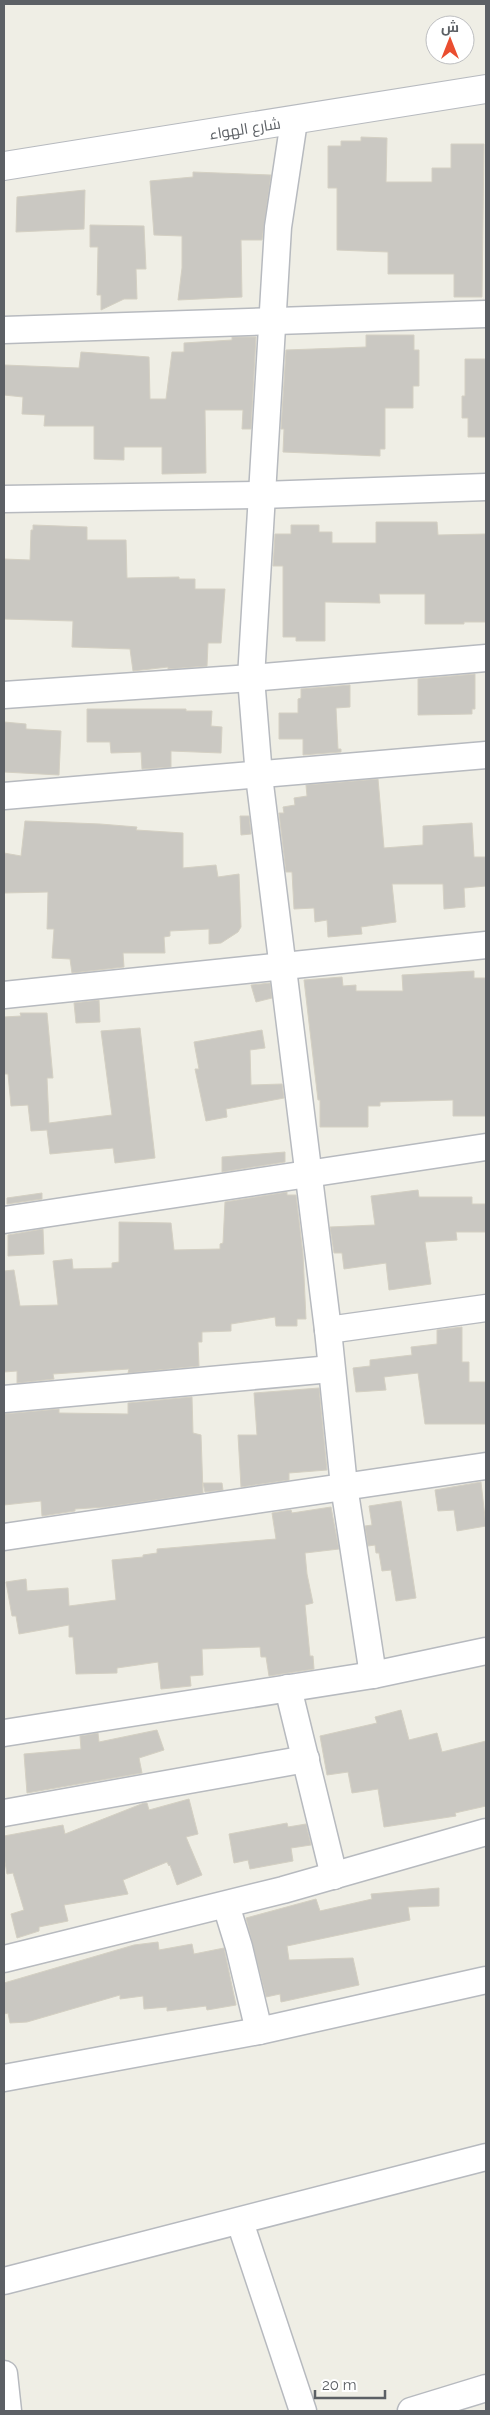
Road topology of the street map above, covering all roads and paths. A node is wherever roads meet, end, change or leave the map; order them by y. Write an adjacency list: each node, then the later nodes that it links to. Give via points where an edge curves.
1 (486, 89): 2 (street, شارع الهواء)
2 (294, 121): 3 (street, شارع الهواء); 5 (street, via 278,227)
3 (4, 166)
4 (486, 314): 5 (street)
5 (272, 321): 6 (street); 8 (street)
6 (4, 330)
7 (486, 488): 8 (street)
8 (262, 495): 9 (street); 11 (street)
9 (4, 499)
10 (486, 658): 11 (street)
11 (251, 678): 12 (street); 14 (street)
12 (4, 696)
13 (486, 755): 14 (street)
14 (258, 776): 15 (street); 17 (street)
15 (4, 796)
16 (486, 945): 17 (street)
17 (280, 965): 18 (street); 20 (street)
18 (4, 996)
19 (486, 1147): 20 (street)
20 (309, 1173): 21 (street); 23 (street)
21 (4, 1220)
22 (486, 1308): 23 (street)
23 (328, 1330): 24 (street)
24 (332, 1369): 25 (street); 27 (street)
25 (4, 1399)
26 (486, 1466): 27 (street)
27 (344, 1486): 28 (street); 30 (street)
28 (4, 1537)
29 (486, 1651): 30 (street)
30 (373, 1675): 31 (street)
31 (288, 1688): 32 (street); 33 (street)
32 (4, 1733)
33 (306, 1759): 34 (street); 36 (street)
34 (4, 1813)
35 (486, 1832): 36 (street)
36 (334, 1876): 37 (street)
37 (226, 1904): 38 (street); 40 (street)
38 (4, 1959)
39 (486, 1980): 40 (street)
40 (258, 2031): 41 (street)
41 (4, 2078)
42 (486, 2157): 43 (street)
43 (240, 2222): 44 (street); 49 (street)
44 (4, 2281)
45 (4, 2374): 48 (street)
46 (486, 2388): 47 (street)
47 (451, 2406): 50 (street)
48 (8, 2411)
49 (303, 2411)
50 (411, 2411)

